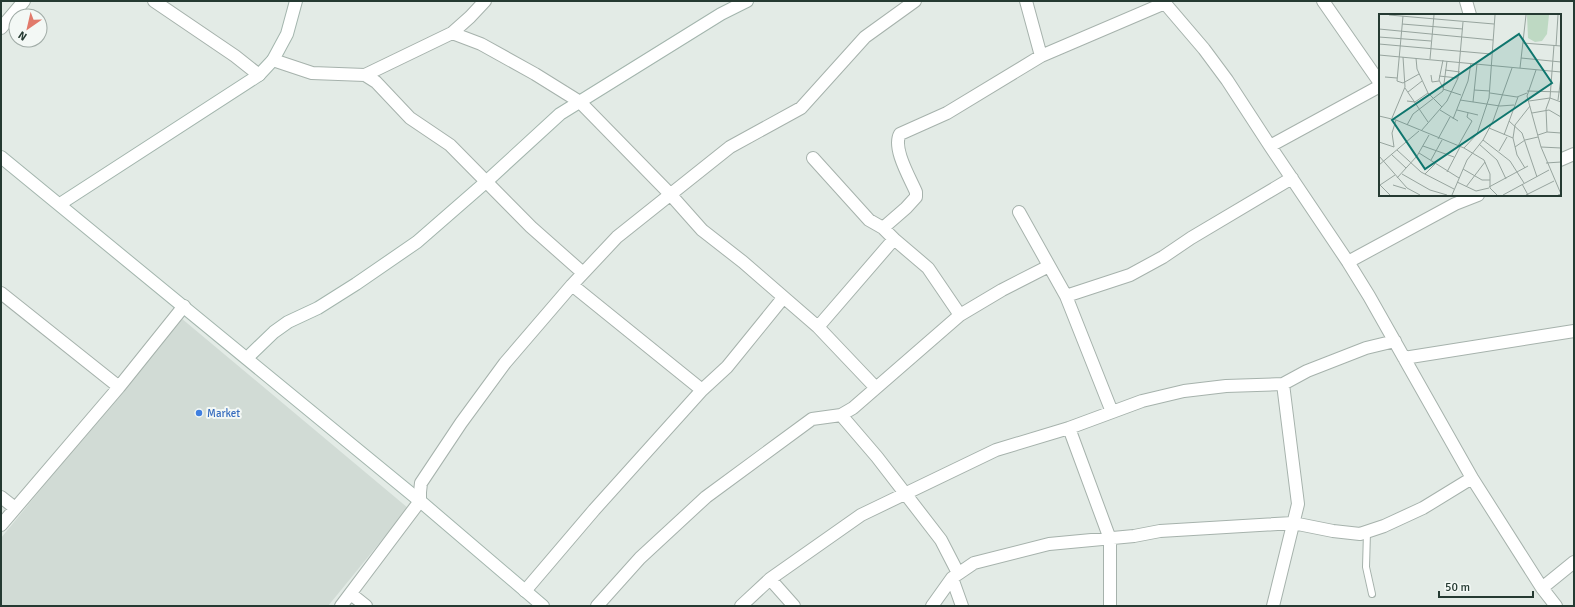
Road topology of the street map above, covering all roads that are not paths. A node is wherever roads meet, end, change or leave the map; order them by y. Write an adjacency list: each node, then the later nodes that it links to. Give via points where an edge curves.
1 (24, 1): 12 (street)
2 (154, 1): 16 (street)
3 (296, 1): 15 (street, via 287,34)
4 (485, 1): 13 (street)
5 (747, 1): 20 (street, via 721,14)
6 (915, 1): 28 (street, via 865,37 801,108 730,147)
7 (1026, 1): 14 (street)
8 (1323, 1): 18 (street)
9 (1466, 1): 11 (street)
10 (1164, 2): 14 (street); 21 (street, via 1227,80)
11 (1470, 14)
12 (1, 28)
13 (452, 32): 17 (street); 20 (street, via 481,44)
14 (1041, 56): 33 (street, via 947,113 900,134 900,153 916,197)
15 (273, 60): 16 (street); 17 (street, via 312,72)
16 (259, 75): 31 (street)
17 (365, 75): 27 (street, via 376,82 410,118 450,145)
18 (1379, 84)
19 (1379, 86): 21 (street)
20 (580, 102): 27 (street, via 560,114); 28 (street)
21 (1270, 146): 26 (street)
22 (1574, 154): 25 (street)
23 (1, 157): 31 (street)
24 (813, 158): 33 (street, via 869,220)
25 (1561, 160)
26 (1292, 178): 35 (street); 40 (street, via 1191,238 1163,258 1130,275)
27 (487, 181): 37 (street, via 531,227); 47 (street, via 417,242 318,308 288,322)
28 (670, 194): 37 (street, via 617,237); 41 (street, via 702,230)
29 (1473, 196): 30 (street)
30 (1452, 200): 35 (street)
31 (60, 204): 42 (street)
32 (1018, 212): 36 (street)
33 (883, 228): 34 (street)
34 (894, 239): 43 (street, via 928,268); 44 (street)
35 (1348, 262): 46 (street)
36 (1049, 266): 40 (street); 43 (street)
37 (583, 273): 38 (street)
38 (572, 285): 52 (street); 59 (street, via 505,363 461,423 421,483)
39 (1, 293): 50 (street)
40 (1066, 296): 53 (street)
41 (783, 298): 44 (street); 52 (street, via 727,366)
42 (184, 306): 47 (street); 50 (street)
43 (960, 315): 51 (street)
44 (818, 327): 51 (street)
45 (1574, 331): 48 (street)
46 (1394, 341): 48 (street); 49 (street, via 1366,348 1307,371)
47 (246, 358): 59 (street)
48 (1404, 358): 56 (street)
49 (1283, 384): 53 (street, via 1226,386 1184,391 1142,401); 61 (street, via 1298,504)
50 (119, 388): 60 (street)
51 (876, 388): 54 (street)
52 (702, 390): 69 (street)
53 (1112, 412): 55 (street)
54 (842, 415): 57 (street); 75 (street, via 812,419 706,497 640,558)
55 (1068, 428): 57 (street, via 996,450); 64 (street)
56 (1472, 478): 63 (street, via 1423,508); 68 (street)
57 (906, 495): 66 (street, via 941,540); 67 (street, via 860,515)
58 (1, 498): 60 (street)
59 (420, 502): 69 (street); 70 (street)
60 (14, 508): 62 (street)
61 (1293, 523): 63 (street, via 1350,534); 64 (street, via 1160,531); 81 (street)
62 (1, 525)
63 (1367, 532): 71 (lane, via 1366,567)
64 (1110, 539): 66 (street, via 1049,544 974,563); 80 (street)
65 (1574, 562): 68 (street)
66 (955, 575): 78 (street); 79 (street)
67 (770, 579): 76 (street); 77 (street)
68 (1542, 588): 82 (street)
69 (525, 591): 74 (street)
70 (351, 594): 72 (street); 73 (street)
71 (1372, 594)
72 (340, 606)
73 (366, 606)
74 (543, 606)
75 (597, 606)
76 (742, 606)
77 (794, 606)
78 (932, 606)
79 (962, 606)
80 (1110, 606)
81 (1273, 606)
82 (1556, 606)

